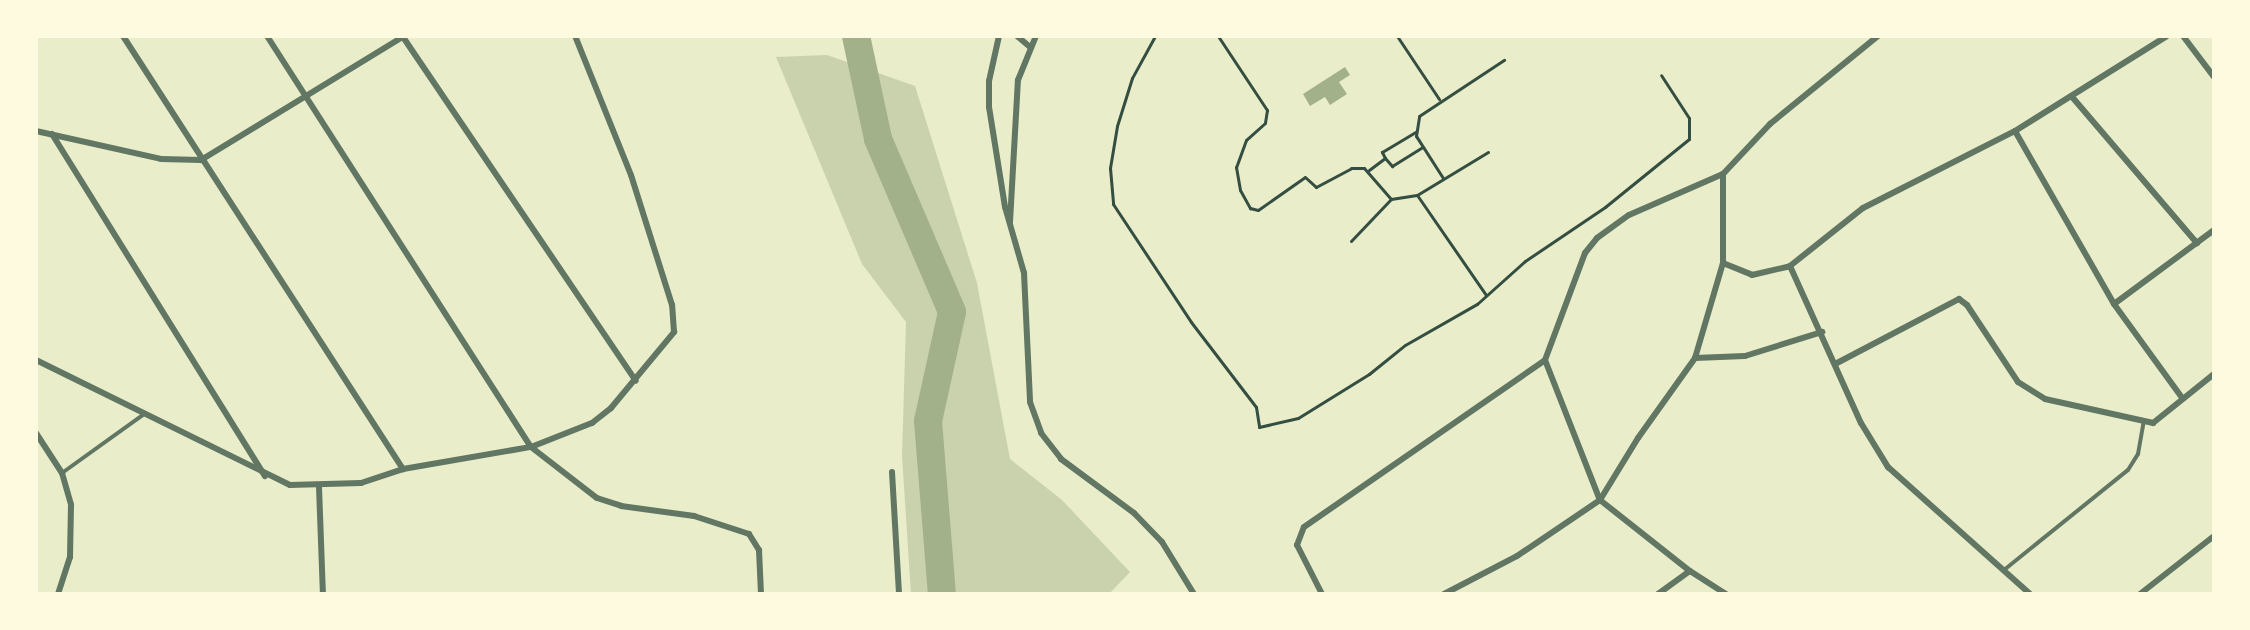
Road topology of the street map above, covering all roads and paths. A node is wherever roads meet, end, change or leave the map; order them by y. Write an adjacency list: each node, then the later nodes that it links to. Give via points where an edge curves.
1 (123, 36): 28 (street)
2 (267, 36): 18 (street)
3 (403, 36): 18 (street); 48 (street)
4 (575, 36): 48 (street, via 631,175 672,305 675,332)
5 (999, 36): 34 (street, via 989,81 989,107)
6 (1017, 36): 14 (street)
7 (1036, 36): 14 (street)
8 (1155, 36): 40 (path, via 1132,78 1117,126 1110,168 1113,204 1191,322 1256,407 1259,427 1298,418)
9 (1218, 36): 29 (path, via 1267,110 1265,123 1246,140 1236,167 1240,190 1250,208 1258,210 1305,177 1316,187 1351,168)
10 (1397, 36): 20 (path)
11 (1878, 36): 30 (street, via 1770,124)
12 (2167, 36): 19 (street)
13 (2183, 36): 17 (street)
14 (1030, 47): 34 (street, via 1018,80)
15 (1504, 60): 20 (path)
16 (1660, 75): 40 (path, via 1689,118 1689,139 1605,207 1525,261)
17 (2214, 77)
18 (304, 98): 28 (street); 53 (street)
19 (2073, 98): 22 (street); 37 (street)
20 (1439, 99): 23 (path, via 1419,116)
21 (36, 131): 24 (street)
22 (2015, 131): 39 (street, via 1863,208); 41 (street)
23 (1415, 132): 25 (path); 27 (path, via 1382,152)
24 (52, 134): 28 (street, via 161,159); 57 (street)
25 (1422, 147): 27 (path, via 1392,166); 31 (path)
26 (1488, 152): 31 (path)
27 (1385, 158): 29 (path)
28 (201, 160): 54 (street)
29 (1369, 170): 33 (path)
30 (1723, 174): 38 (street); 45 (street, via 1629,215 1597,238 1585,253)
31 (1443, 178): 32 (path)
32 (1417, 195): 33 (path); 40 (path)
33 (1391, 199): 36 (path)
34 (1010, 222): 67 (street, via 1024,273 1030,402 1041,433 1062,459 1141,520 1162,542)
35 (2214, 230): 37 (street)
36 (1351, 240)
37 (2197, 243): 41 (street)
38 (1723, 262): 39 (street, via 1752,275); 43 (street)
39 (1790, 266): 42 (street)
40 (1486, 295)
41 (2114, 304): 49 (street)
42 (1822, 332): 43 (street, via 1745,356); 46 (street)
43 (1695, 358): 59 (street)
44 (36, 360): 50 (street)
45 (1545, 360): 59 (street); 68 (street, via 1304,527 1297,545)
46 (1837, 363): 51 (street, via 1959,299 1967,305 2018,382 2045,399); 61 (street, via 1861,423 1888,467)
47 (2214, 374): 49 (street)
48 (636, 381): 53 (street, via 592,423)
49 (2183, 399): 51 (street, via 2155,423)
50 (144, 414): 56 (lane); 57 (street)
51 (2145, 421): 61 (lane, via 2138,454 2128,470)
52 (36, 433): 56 (street)
53 (531, 447): 54 (street); 65 (street, via 597,498 621,506 694,516 749,534 759,550)
54 (403, 469): 58 (street, via 361,483)
55 (892, 472): 66 (street)
56 (62, 473): 63 (street, via 71,505 70,557)
57 (266, 476): 58 (street, via 290,485)
58 (319, 487): 64 (street)
59 (1600, 500): 62 (street); 69 (street, via 1517,556)
60 (2214, 536): 73 (street)
61 (2004, 570): 72 (street)
62 (1690, 571): 70 (street); 71 (street)
63 (58, 594)
64 (323, 594)
65 (761, 594)
66 (899, 594)
67 (1194, 594)
68 (1322, 594)
69 (1444, 594)
70 (1658, 594)
71 (1726, 594)
72 (2030, 594)
73 (2140, 594)

